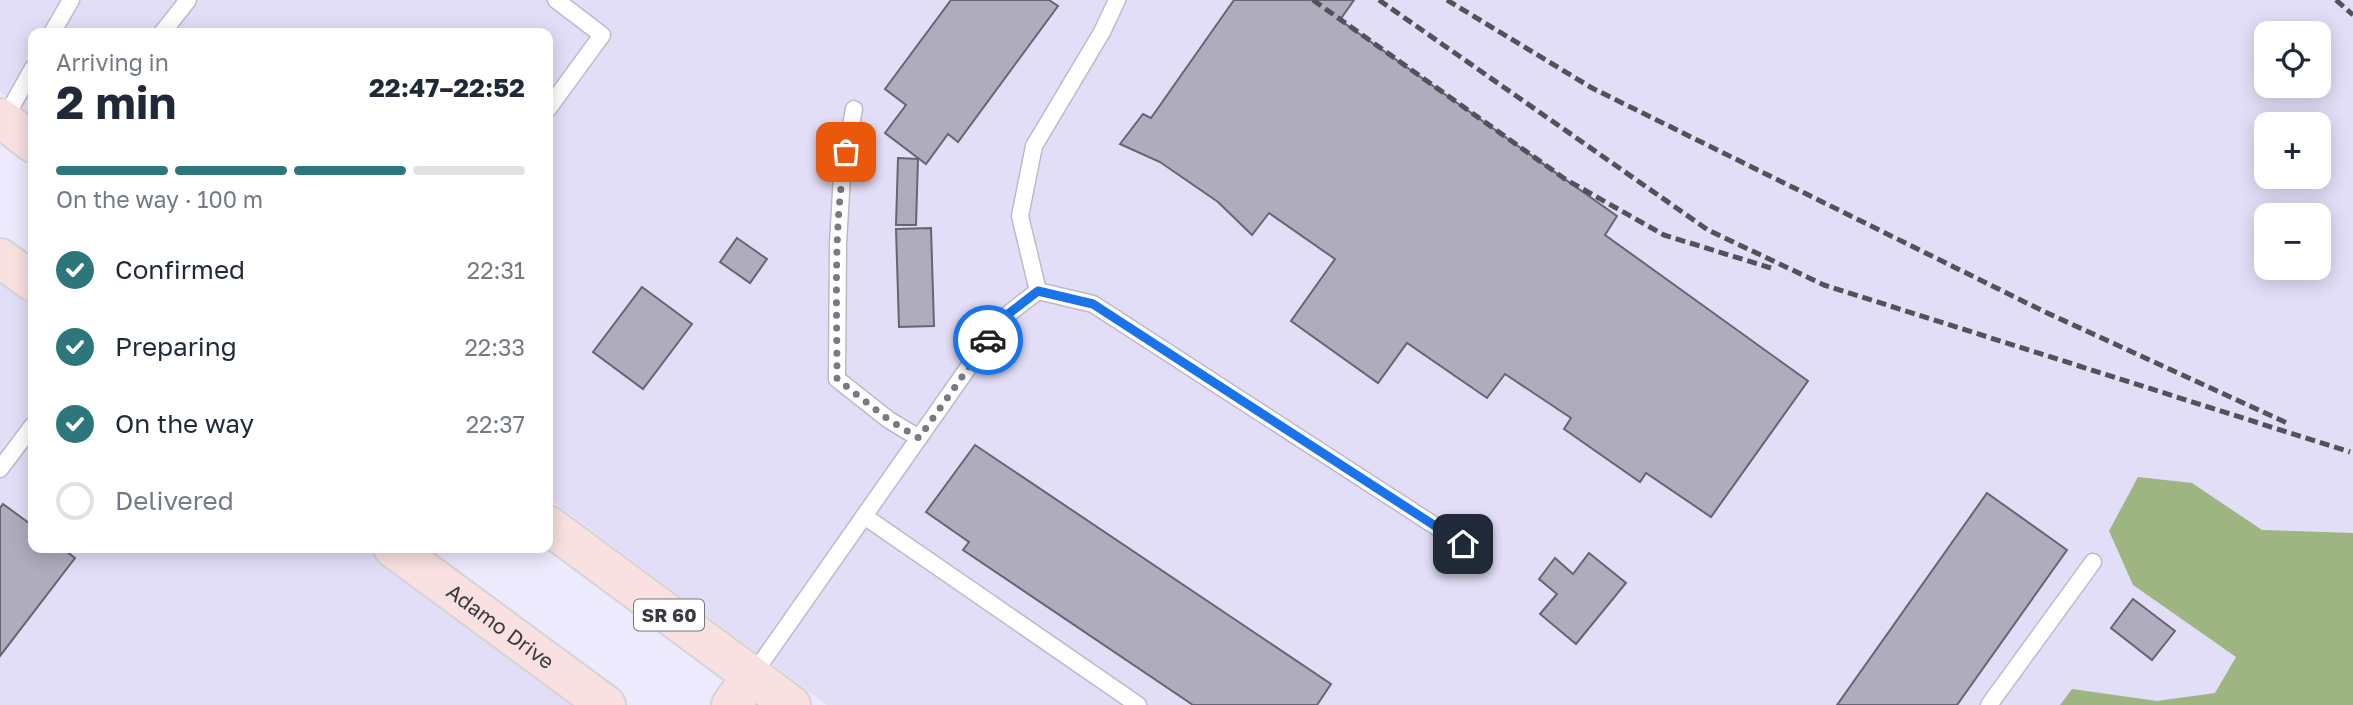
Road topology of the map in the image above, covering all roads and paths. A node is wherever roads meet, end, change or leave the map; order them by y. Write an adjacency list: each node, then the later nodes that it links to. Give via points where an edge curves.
1 (71, 0): 5 (lane)
2 (188, 0): 6 (lane)
3 (556, 0): 8 (lane, via 602,34)
4 (1117, 0): 13 (lane, via 1034,146 1020,216)
5 (55, 28)
6 (166, 28)
7 (28, 82): 10 (lane)
8 (553, 103)
9 (854, 108): 15 (lane, via 839,221 837,379)
10 (12, 127)
11 (0, 258): 12 (main road)
12 (28, 278)
13 (1038, 291): 15 (lane, via 1003,318); 19 (lane, via 1093,304)
14 (28, 432): 16 (lane)
15 (919, 438): 17 (lane)
16 (0, 469)
17 (864, 516): 22 (lane); 25 (lane)
18 (553, 529): 22 (main road, SR 60)
19 (1463, 544)
20 (400, 553): 23 (main road, Adamo Drive)
21 (2093, 562): 26 (lane)
22 (742, 691): 24 (main road, SR 60)
23 (606, 705)
24 (791, 705)
25 (1138, 705)
26 (1989, 705)

